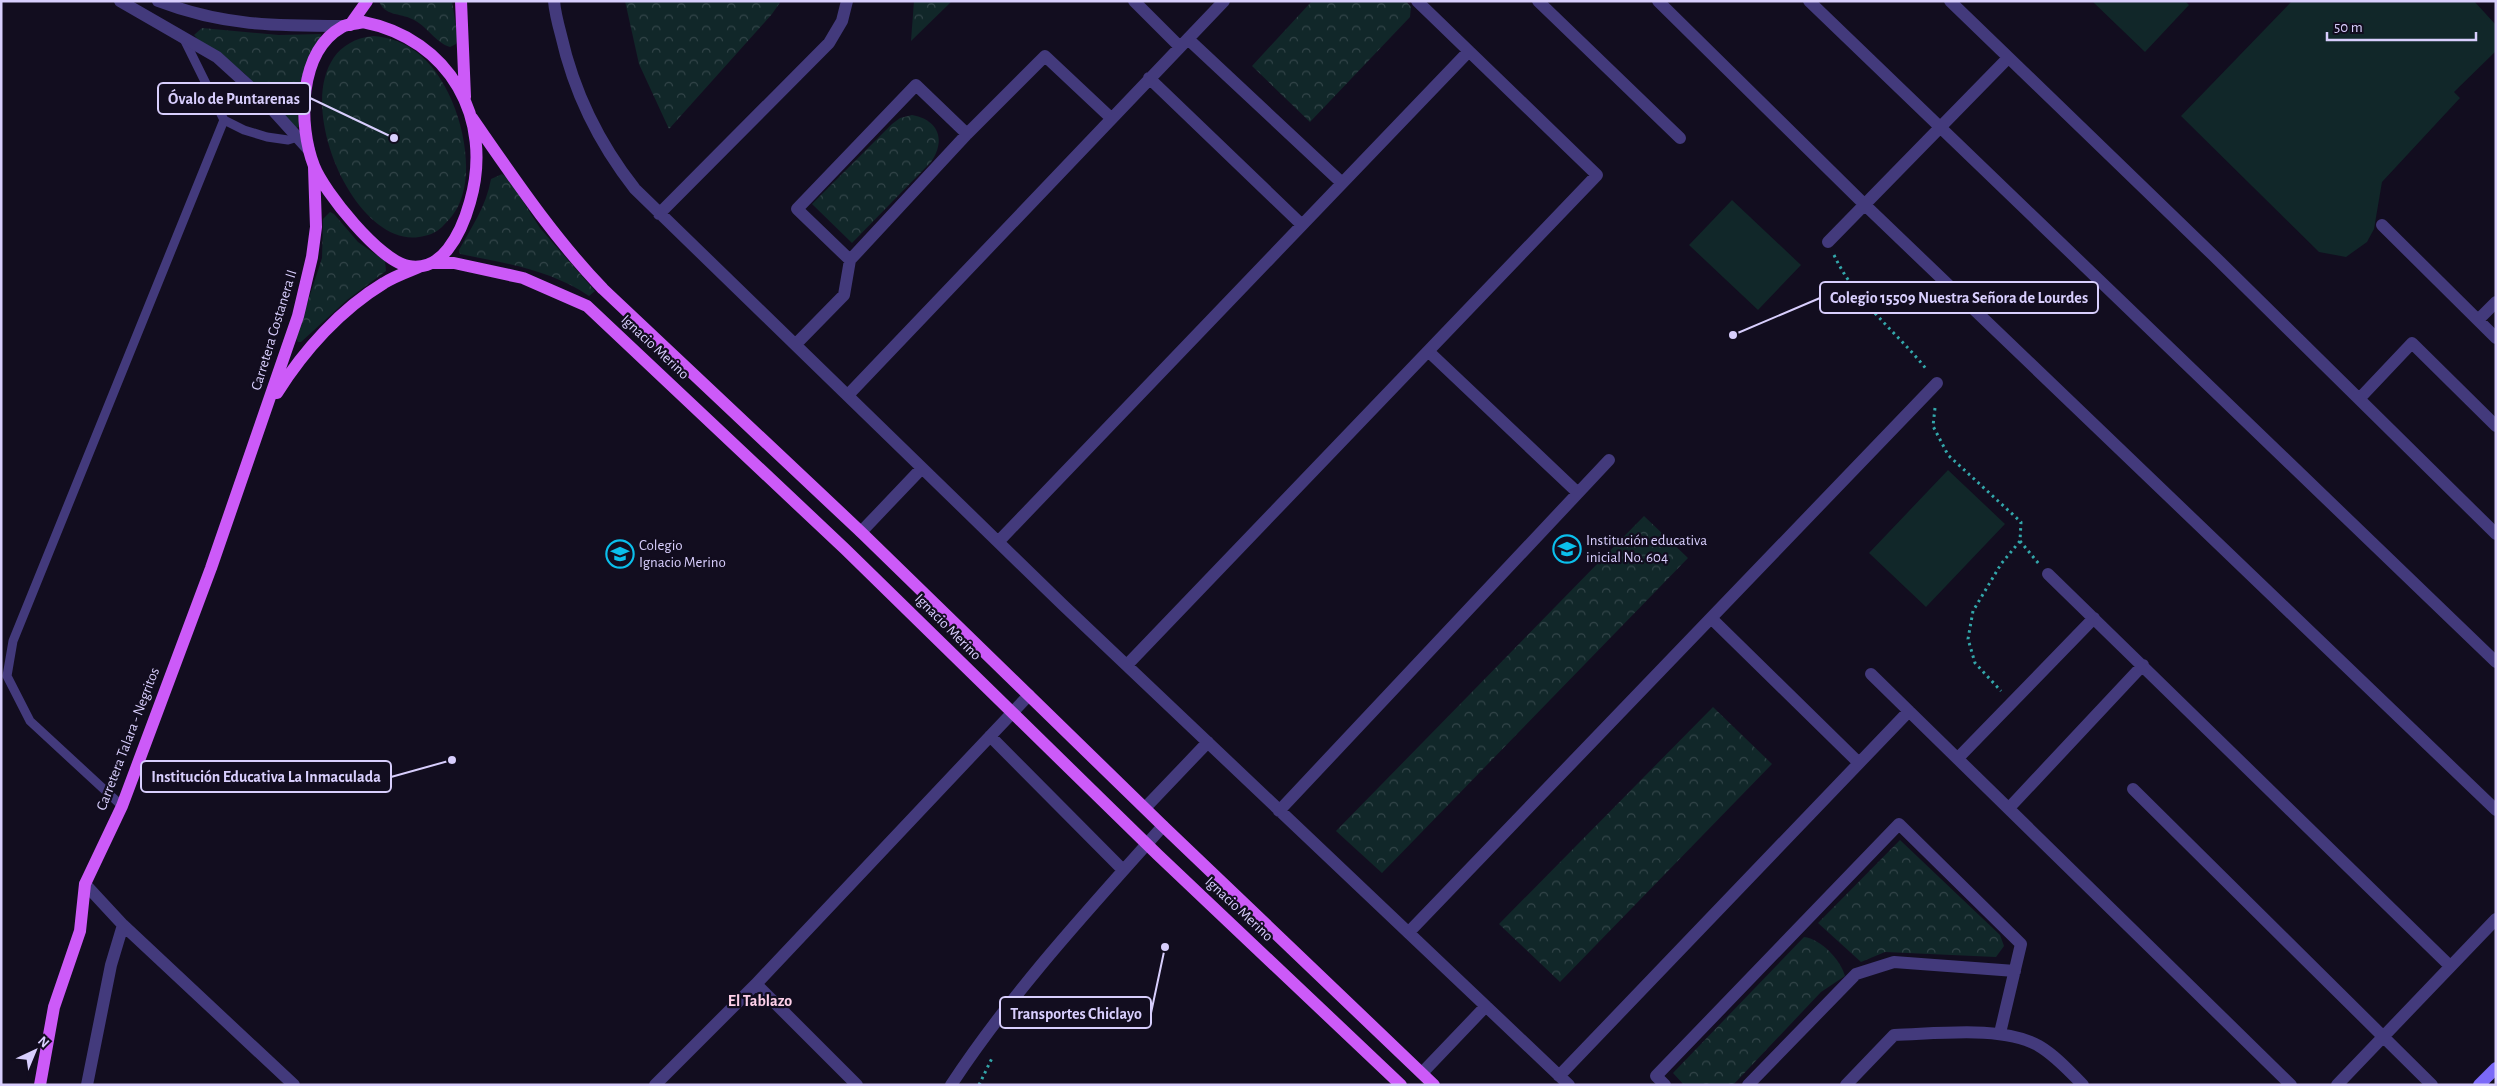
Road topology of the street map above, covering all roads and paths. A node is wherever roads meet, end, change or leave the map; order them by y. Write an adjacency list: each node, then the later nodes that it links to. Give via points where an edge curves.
1 (120, 1): 15 (street)
2 (158, 1): 14 (street, via 208,18 244,24)
3 (367, 1): 14 (main road)
4 (461, 1): 20 (main road)
5 (554, 1): 32 (street, via 576,90 595,130 615,164)
6 (847, 1): 32 (street, via 842,21 829,43)
7 (1134, 1): 16 (street)
8 (1224, 1): 16 (street)
9 (1417, 1): 17 (street)
10 (1538, 1): 27 (street)
11 (1658, 1): 31 (street)
12 (1809, 1): 24 (street)
13 (1950, 1): 18 (street)
14 (347, 25): 20 (main road, via 364,22 382,26 401,33 424,48 446,69); 28 (main road, via 327,39 309,72 305,116)
15 (183, 37): 23 (lane); 26 (street, via 239,75)
16 (1184, 43): 19 (street); 30 (street)
17 (1469, 51): 30 (street); 43 (street, via 1597,175)
18 (2008, 58): 24 (street); 46 (street)
19 (1149, 78): 22 (street); 33 (street)
20 (465, 102): 21 (main road)
21 (472, 118): 37 (main road, via 477,165 474,190 459,234); 52 (main road, via 538,212 581,266)
22 (1110, 118): 25 (street, via 1045,56); 45 (street)
23 (224, 120): 26 (lane, via 267,137); 72 (lane, via 13,641 8,667 7,676 30,722)
24 (1941, 128): 31 (street); 59 (street)
25 (967, 134): 36 (street); 36 (street, via 916,85 797,209)
26 (298, 138): 28 (street)
27 (1680, 138)
28 (309, 150): 29 (main road)
29 (314, 167): 38 (main road, via 328,191 360,230 397,262); 47 (main road, Carretera Costanera II, via 316,227 312,257 298,316)
30 (1342, 183): 33 (street)
31 (1865, 205): 35 (street); 75 (street)
32 (659, 214): 42 (street)
33 (1302, 224): 54 (street)
34 (2382, 225): 40 (street)
35 (1828, 242): 44 (path, via 1844,276 1862,300)
36 (850, 260): 42 (street, via 844,295)
37 (433, 263): 38 (main road, Ignacio Merino); 66 (main road, Ignacio Merino, via 454,263 523,278 587,306 845,549)
38 (420, 266): 47 (main road, Carretera Costanera II, via 385,282 354,304 304,355)
39 (2496, 302): 40 (street)
40 (2478, 320): 41 (street)
41 (2496, 338)
42 (796, 344): 45 (street)
43 (1428, 351): 51 (street); 60 (street)
44 (1937, 383): 55 (path, via 1933,426 1948,455 2022,522); 57 (street)
45 (848, 395): 50 (street)
46 (2359, 399): 48 (street, via 2412,343); 53 (street)
47 (267, 410): 72 (main road, Carretera Talara - Negritos)
48 (2496, 426)
49 (1609, 460): 51 (street)
50 (922, 468): 52 (street); 54 (street)
51 (1578, 493): 76 (street)
52 (861, 532): 63 (main road)
53 (2496, 534)
54 (999, 541): 60 (street)
55 (2020, 541): 56 (path); 64 (path, via 2001,564 1973,611 1968,639 1974,663)
56 (2048, 574): 58 (street)
57 (1711, 618): 70 (street); 83 (street)
58 (2094, 618): 61 (street); 64 (street)
59 (2496, 662)
60 (1127, 665): 68 (street)
61 (2143, 665): 74 (street); 84 (street)
62 (1871, 674): 65 (street)
63 (1029, 695): 66 (street); 73 (main road)
64 (2012, 702): 69 (street)
65 (1909, 711): 69 (street); 70 (street)
66 (1012, 713): 67 (street); 78 (main road, Ignacio Merino)
67 (990, 736): 79 (street); 86 (street)
68 (1208, 742): 73 (street); 76 (street)
69 (1958, 758): 74 (street)
70 (1859, 763): 92 (street)
71 (2133, 789): 89 (street)
72 (122, 806): 80 (main road, Carretera Talara - Negritos)
73 (1145, 808): 77 (main road)
74 (2008, 808): 106 (street)
75 (2496, 810)
76 (1279, 811): 83 (street)
77 (1163, 826): 78 (street); 91 (main road)
78 (1147, 844): 79 (street); 99 (main road, Ignacio Merino)
79 (1123, 870): 98 (street, via 1025,983)
80 (85, 884): 82 (street); 93 (main road, Carretera Talara - Negritos, via 80,931 54,1007)
81 (2496, 919): 84 (street)
82 (123, 925): 94 (street, via 111,965); 95 (street)
83 (1409, 932): 87 (street)
84 (2450, 966): 89 (street)
85 (2015, 971): 88 (street); 102 (street, via 2021,944 1899,824 1656,1076); 103 (street, via 1894,962 1856,974)
86 (756, 984): 96 (street); 97 (street)
87 (1486, 1006): 91 (street); 92 (street)
88 (2000, 1033): 104 (street, via 1894,1035); 105 (street, via 2040,1046)
89 (2383, 1036): 107 (street); 108 (street)
90 (2496, 1068): 109 (main road)
91 (1422, 1072): 100 (main road)
92 (1559, 1076): 101 (street)
93 (40, 1085)
94 (87, 1085)
95 (294, 1085)
96 (655, 1085)
97 (857, 1085)
98 (951, 1085)
99 (1401, 1085)
100 (1434, 1085)
101 (1569, 1085)
102 (1665, 1085)
103 (1748, 1085)
104 (1846, 1085)
105 (2083, 1085)
106 (2291, 1085)
107 (2337, 1085)
108 (2432, 1085)
109 (2479, 1085)

